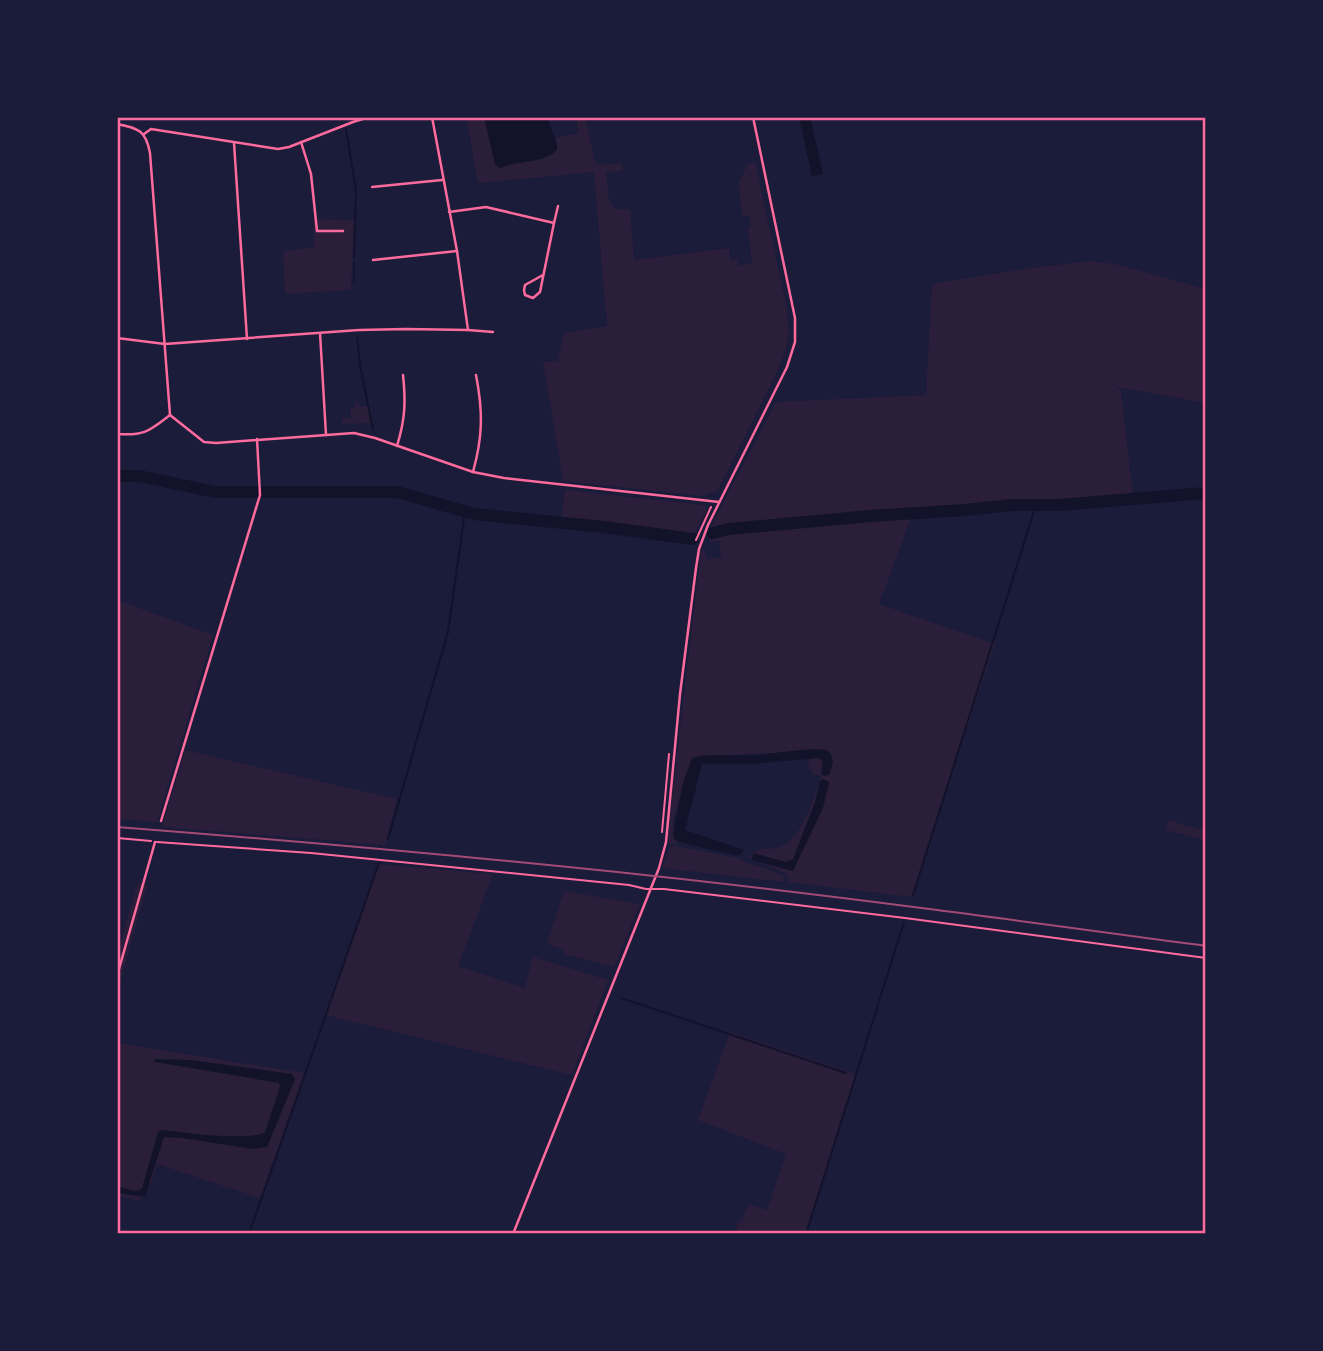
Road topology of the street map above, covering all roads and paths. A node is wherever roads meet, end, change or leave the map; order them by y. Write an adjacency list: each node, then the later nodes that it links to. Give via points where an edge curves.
1 (369, 117): 6 (street)
2 (432, 117): 8 (street)
3 (753, 117): 31 (street, via 795,318 795,342 787,367)
4 (117, 124): 5 (street)
5 (144, 134): 7 (street, via 151,129); 22 (street, via 150,153)
6 (301, 142): 7 (street, via 278,149); 13 (street, via 311,174 317,231)
7 (234, 143): 21 (street)
8 (443, 180): 9 (street); 11 (street)
9 (372, 187)
10 (558, 206): 12 (street)
11 (449, 212): 12 (street, via 486,207); 14 (street)
12 (554, 223): 16 (street)
13 (342, 231)
14 (457, 251): 15 (street); 17 (street)
15 (373, 260)
16 (543, 275): 16 (street, via 540,292 533,298 525,295 525,285)
17 (468, 330): 18 (street); 19 (street)
18 (493, 332)
19 (320, 333): 21 (street); 27 (street)
20 (117, 338): 22 (street)
21 (247, 339): 22 (street)
22 (165, 344): 25 (street)
23 (403, 375): 29 (street, via 405,411)
24 (476, 375): 30 (street, via 482,421)
25 (170, 415): 26 (street, via 148,432); 28 (street, via 204,442)
26 (117, 433)
27 (326, 435): 28 (street); 29 (street, via 354,433)
28 (257, 439): 32 (street, via 260,495)
29 (397, 446): 30 (street)
30 (473, 472): 31 (street)
31 (719, 502): 35 (street, via 698,558 665,847)
32 (161, 821)
33 (117, 838): 34 (path)
34 (155, 842): 35 (lane); 37 (street)
35 (651, 889): 36 (lane); 38 (street)
36 (1206, 958)
37 (117, 976)
38 (513, 1234)

